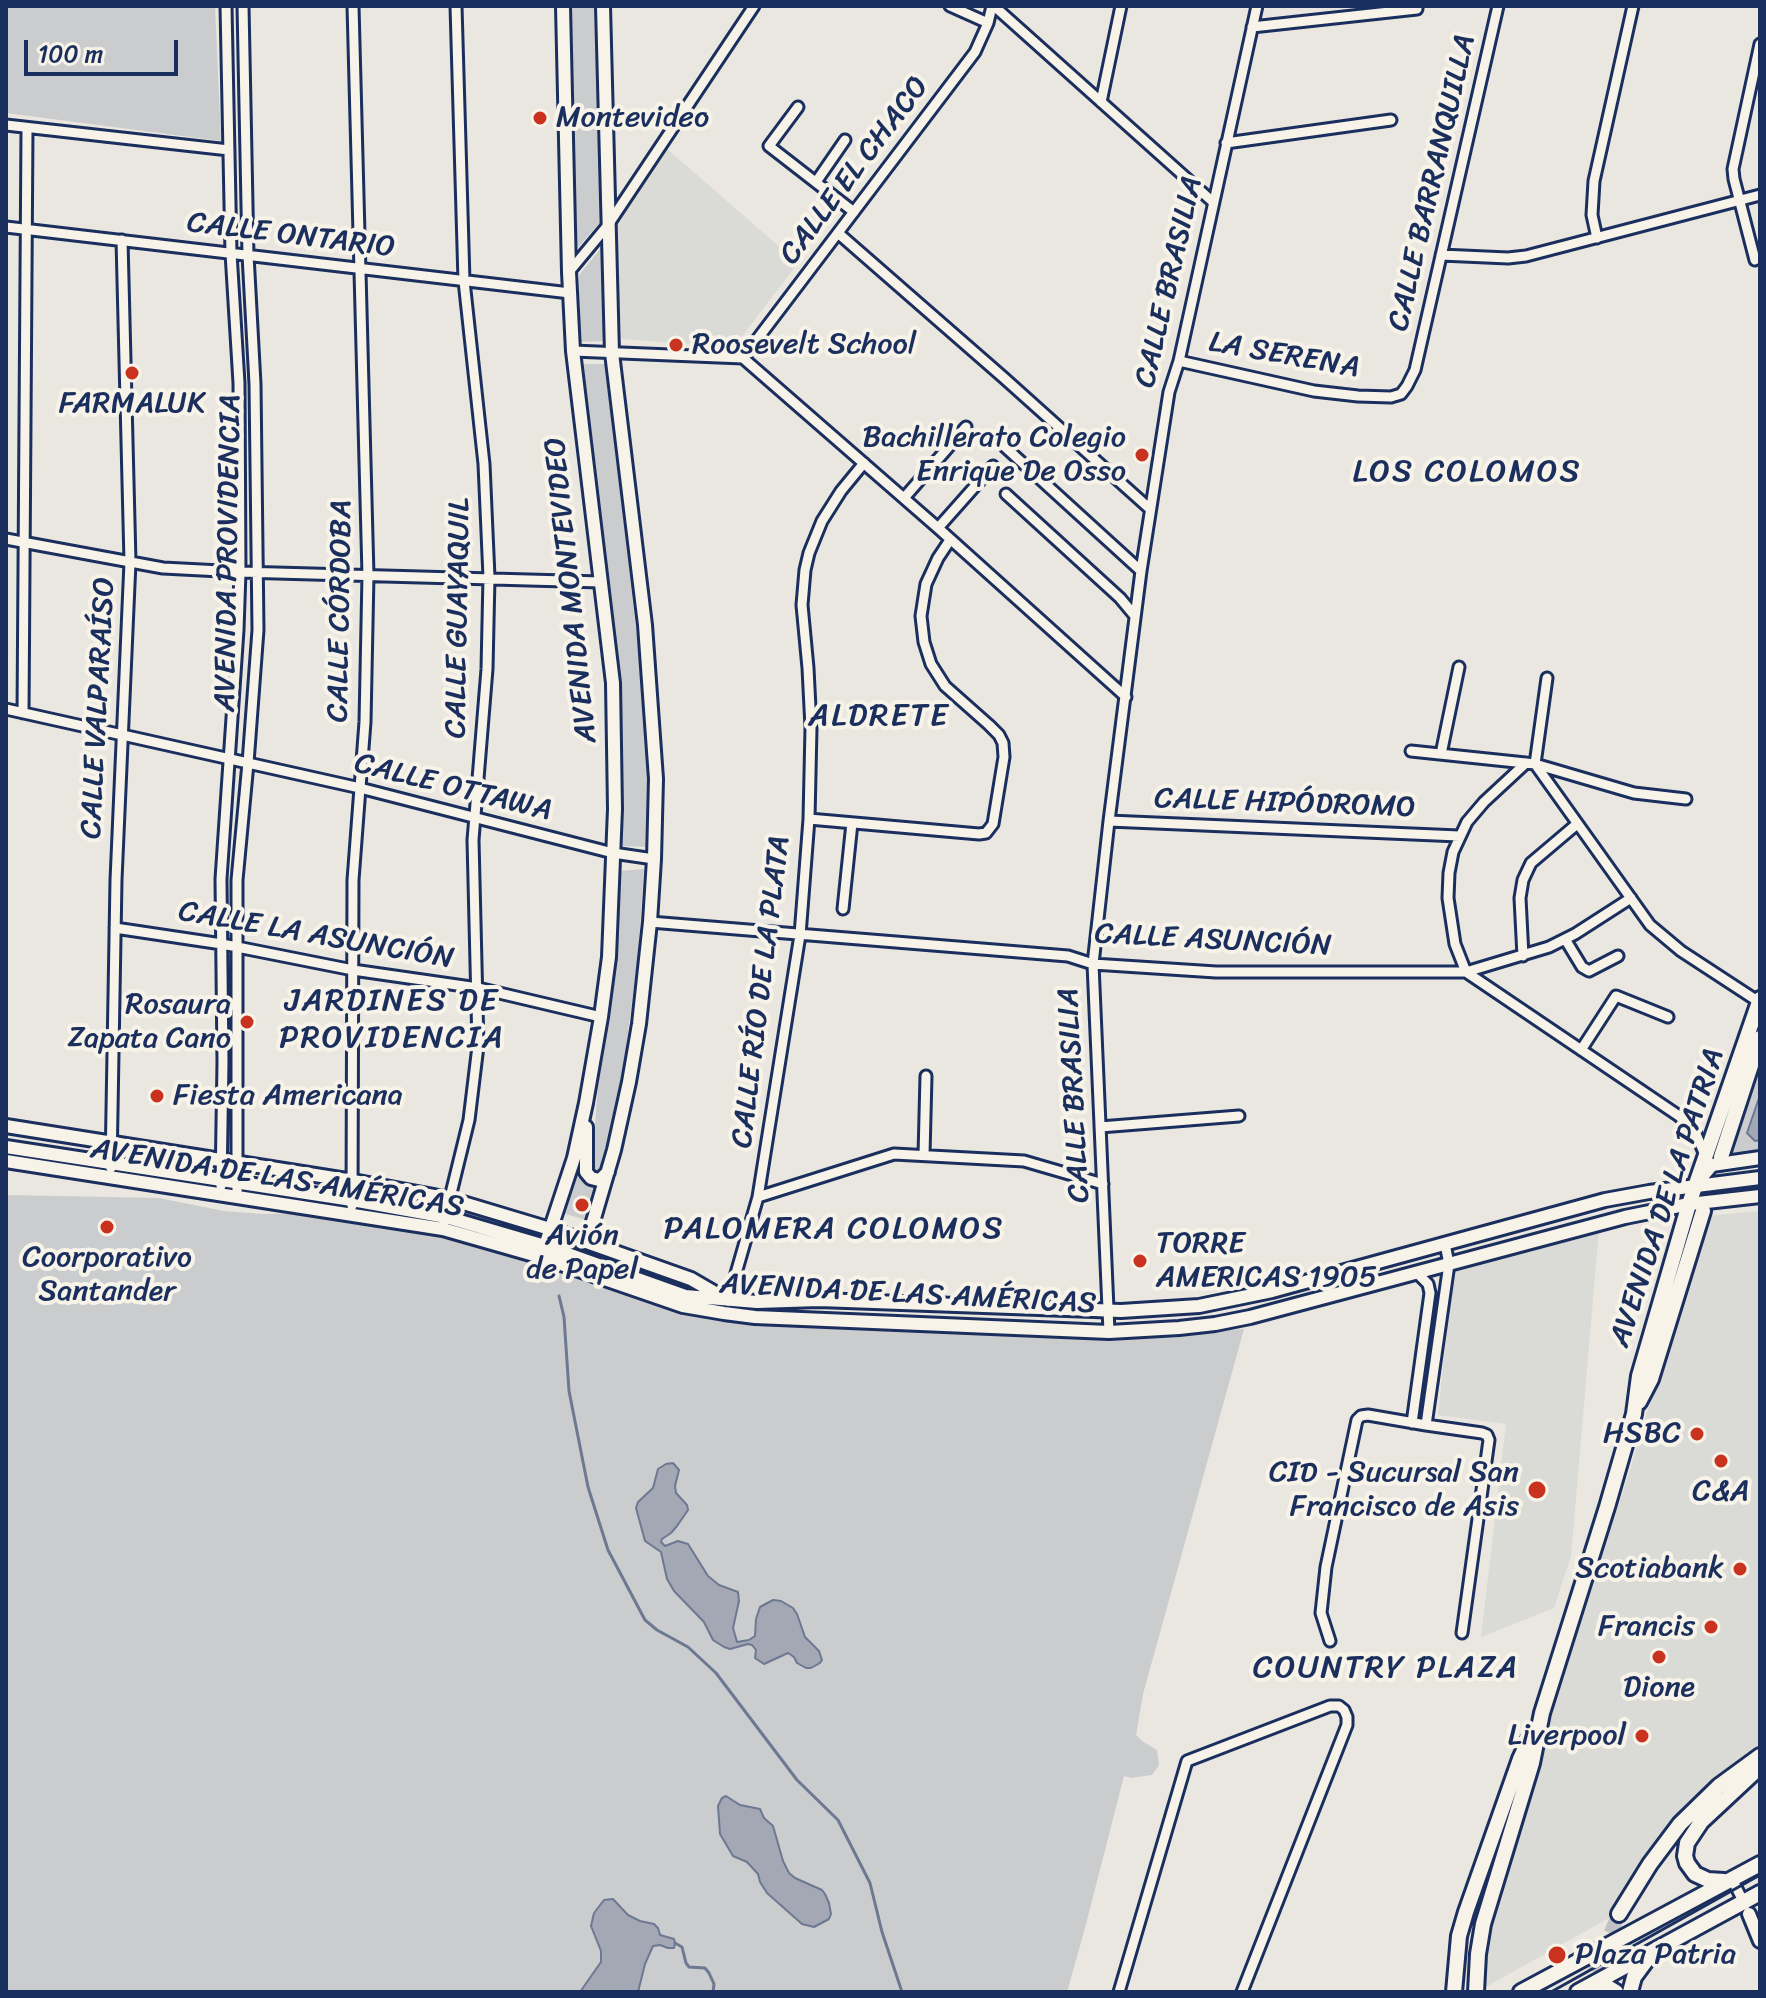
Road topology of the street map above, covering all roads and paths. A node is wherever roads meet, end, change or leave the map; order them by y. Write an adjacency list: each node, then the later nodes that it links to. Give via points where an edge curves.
1 (226, 6): 25 (street, AVENIDA PROVIDENCIA)
2 (243, 6): 38 (street, AVENIDA PROVIDENCIA)
3 (353, 6): 41 (street, CALLE CÓRDOBA)
4 (456, 6): 43 (street, CALLE GUAYAQUIL)
5 (563, 6): 42 (main road, AVENIDA MONTEVIDEO)
6 (603, 6): 31 (main road)
7 (754, 6): 31 (street)
8 (950, 6): 15 (street)
9 (993, 6): 15 (street, CALLE EL CHACO); 18 (street)
10 (1121, 6): 18 (street)
11 (1257, 6): 16 (street, CALLE BRASILIA)
12 (1498, 6): 39 (street, CALLE BARRANQUILLA)
13 (1633, 6): 35 (street, via 1594,181)
14 (1417, 9): 16 (street)
15 (988, 23): 30 (street, CALLE EL CHACO, via 975,52)
16 (1252, 27): 24 (street, CALLE BRASILIA)
17 (1760, 44): 28 (street, via 1734,157)
18 (1101, 102): 29 (street)
19 (798, 107): 26 (street, via 769,146)
20 (1391, 120): 24 (street)
21 (6, 125): 22 (street)
22 (27, 129): 25 (street); 33 (street)
23 (845, 140): 26 (street)
24 (1226, 143): 29 (street, CALLE BRASILIA)
25 (229, 150): 37 (street, AVENIDA PROVIDENCIA)
26 (816, 182): 30 (street)
27 (1760, 195): 28 (street)
28 (1740, 201): 35 (street); 40 (street)
29 (1213, 202): 48 (street, CALLE BRASILIA)
30 (854, 212): 34 (street, CALLE EL CHACO)
31 (608, 225): 42 (street); 46 (main road)
32 (6, 227): 33 (street, CALLE ONTARIO)
33 (27, 230): 36 (street, CALLE ONTARIO); 60 (street)
34 (838, 233): 47 (street, CALLE EL CHACO); 56 (street)
35 (1597, 238): 39 (street, via 1517,258)
36 (122, 240): 37 (street, CALLE ONTARIO); 61 (street, CALLE VALPARAÍSO)
37 (231, 253): 38 (street, CALLE ONTARIO); 63 (street, AVENIDA PROVIDENCIA, via 239,383)
38 (248, 255): 41 (street, CALLE ONTARIO); 64 (street, AVENIDA PROVIDENCIA)
39 (1441, 255): 49 (street, CALLE BARRANQUILLA)
40 (1755, 260)
41 (360, 269): 43 (street, CALLE ONTARIO); 65 (street, CALLE CÓRDOBA)
42 (569, 272): 44 (main road, AVENIDA MONTEVIDEO)
43 (464, 281): 44 (street, CALLE ONTARIO); 66 (street, CALLE GUAYAQUIL, via 484,464)
44 (570, 293): 45 (main road, AVENIDA MONTEVIDEO)
45 (573, 351): 46 (street); 67 (main road, AVENIDA MONTEVIDEO)
46 (612, 353): 47 (street); 89 (main road, via 645,625 656,779)
47 (743, 358): 52 (street)
48 (1179, 361): 49 (street, LA SERENA, via 1314,391 1391,397 1401,394); 56 (street, CALLE BRASILIA)
49 (1415, 370)
50 (966, 427): 55 (street)
51 (1005, 447): 62 (street)
52 (864, 463): 55 (street); 83 (street, CALLE RÍO DE LA PLATA, via 822,521 805,570)
53 (993, 466): 57 (street)
54 (1006, 494): 68 (street)
55 (904, 498): 57 (street)
56 (1150, 509): 62 (street, CALLE BRASILIA)
57 (938, 528): 59 (street)
58 (6, 539): 60 (street)
59 (950, 540): 71 (street); 85 (street, via 926,584 924,642 945,686 1003,743 993,824 979,834)
60 (24, 543): 61 (street); 73 (street)
61 (130, 562): 63 (street); 74 (street, CALLE VALPARAÍSO)
62 (1141, 571): 68 (street, CALLE BRASILIA)
63 (240, 572): 64 (street); 77 (street, AVENIDA PROVIDENCIA)
64 (258, 573): 65 (street); 78 (street, AVENIDA PROVIDENCIA)
65 (368, 575): 66 (street); 80 (street, CALLE CÓRDOBA)
66 (489, 577): 67 (street); 82 (street, CALLE GUAYAQUIL)
67 (601, 582): 88 (main road, AVENIDA MONTEVIDEO, via 613,683)
68 (1135, 616): 71 (street, CALLE BRASILIA)
69 (1459, 667): 76 (street)
70 (1547, 678): 79 (street)
71 (1126, 697): 84 (street, CALLE BRASILIA)
72 (6, 709): 73 (street, CALLE OTTAWA)
73 (23, 713): 74 (street, CALLE OTTAWA)
74 (123, 735): 77 (street, CALLE OTTAWA); 93 (street, CALLE VALPARAÍSO)
75 (1411, 751): 76 (street)
76 (1441, 754): 79 (street)
77 (230, 759): 78 (street, CALLE OTTAWA); 96 (street, AVENIDA PROVIDENCIA)
78 (248, 763): 80 (street, CALLE OTTAWA); 97 (street, AVENIDA PROVIDENCIA, via 237,880)
79 (1531, 764): 81 (street, via 1634,793); 86 (street); 87 (street, via 1484,802)
80 (360, 788): 82 (street, CALLE OTTAWA); 101 (street, CALLE CÓRDOBA)
81 (1686, 799)
82 (474, 817): 88 (street, CALLE OTTAWA); 103 (street, CALLE GUAYAQUIL)
83 (809, 819): 85 (street); 94 (street, CALLE RÍO DE LA PLATA)
84 (1109, 821): 87 (street, CALLE HIPÓDROMO); 100 (street, CALLE BRASILIA)
85 (852, 823): 91 (street)
86 (1577, 824): 90 (street); 98 (street, via 1531,863 1523,880)
87 (1459, 836): 102 (street, via 1448,898 1455,944)
88 (613, 853): 89 (street, CALLE OTTAWA); 105 (main road, AVENIDA MONTEVIDEO)
89 (654, 859): 92 (main road)
90 (1631, 898): 95 (street, CALLE ASUNCIÓN); 104 (street, via 1650,925 1681,951)
91 (843, 909)
92 (650, 922): 94 (street, CALLE ASUNCIÓN); 123 (main road, via 639,1024)
93 (115, 928): 96 (street, CALLE LA ASUNCIÓN); 114 (street, CALLE VALPARAÍSO)
94 (800, 935): 100 (street, CALLE ASUNCIÓN, via 1068,956); 132 (street, CALLE RÍO DE LA PLATA)
95 (1565, 939): 98 (street, CALLE ASUNCIÓN); 99 (street, via 1589,971)
96 (222, 944): 97 (street, CALLE LA ASUNCIÓN); 120 (street, AVENIDA PROVIDENCIA)
97 (238, 947): 101 (street, CALLE LA ASUNCIÓN); 122 (street, AVENIDA PROVIDENCIA)
98 (1523, 956): 102 (street, CALLE ASUNCIÓN)
99 (1618, 956)
100 (1093, 964): 102 (street, CALLE ASUNCIÓN, via 1216,972); 113 (street, CALLE BRASILIA)
101 (353, 970): 103 (street, CALLE LA ASUNCIÓN); 126 (street, CALLE CÓRDOBA)
102 (1466, 972): 108 (street)
103 (478, 988): 105 (street, CALLE LA ASUNCIÓN); 133 (street, CALLE GUAYAQUIL, via 475,1081)
104 (1760, 1001): 119 (main road, AVENIDA DE LA PATRIA)
105 (601, 1017): 110 (main road, AVENIDA MONTEVIDEO)
106 (1668, 1017): 108 (street, via 1616,996)
107 (1760, 1038): 117 (main road, AVENIDA DE LA PATRIA)
108 (1581, 1050): 119 (street, via 1679,1116 1696,1134)
109 (926, 1076): 116 (street)
110 (586, 1103): 123 (main road, via 586,1172 599,1180); 138 (main road, AVENIDA MONTEVIDEO)
111 (1239, 1116): 113 (street)
112 (6, 1126): 114 (main road, AVENIDA DE LAS AMÉRICAS)
113 (1100, 1127): 127 (street, CALLE BRASILIA)
114 (112, 1143): 120 (main road, AVENIDA DE LAS AMÉRICAS); 124 (street, CALLE VALPARAÍSO)
115 (6, 1147): 124 (main road, AVENIDA DE LAS AMÉRICAS)
116 (924, 1155): 127 (street, via 1024,1161); 132 (street, via 894,1154)
117 (1721, 1157)
118 (1760, 1158): 128 (main road, via 1712,1165)
119 (1705, 1159): 128 (main road, AVENIDA DE LA PATRIA)
120 (221, 1160): 122 (main road, AVENIDA DE LAS AMÉRICAS); 129 (street, AVENIDA PROVIDENCIA)
121 (6, 1161): 124 (main road, AVENIDA DE LAS AMÉRICAS)
122 (238, 1163): 126 (main road, AVENIDA DE LAS AMÉRICAS); 130 (street, AVENIDA PROVIDENCIA)
123 (609, 1169): 139 (main road)
124 (111, 1171): 129 (main road, AVENIDA DE LAS AMÉRICAS)
125 (1760, 1178): 128 (main road, AVENIDA DE LAS AMÉRICAS)
126 (353, 1181): 133 (main road, AVENIDA DE LAS AMÉRICAS); 134 (street, CALLE CÓRDOBA)
127 (1103, 1184): 146 (street, CALLE BRASILIA)
128 (1696, 1185): 135 (main road, AVENIDA DE LA PATRIA); 140 (main road, AVENIDA DE LAS AMÉRICAS, via 1605,1200)
129 (221, 1187): 130 (main road, AVENIDA DE LAS AMÉRICAS)
130 (237, 1190): 134 (main road, AVENIDA DE LAS AMÉRICAS); 136 (main road, AVENIDA DE LAS AMÉRICAS)
131 (1760, 1196): 135 (main road, AVENIDA DE LAS AMÉRICAS)
132 (758, 1197): 144 (street, CALLE RÍO DE LA PLATA)
133 (450, 1199): 137 (street, CALLE GUAYAQUIL); 138 (main road, AVENIDA DE LAS AMÉRICAS)
134 (352, 1200): 136 (street, CALLE CÓRDOBA); 137 (main road, AVENIDA DE LAS AMÉRICAS)
135 (1696, 1207): 142 (main road, AVENIDA DE LAS AMÉRICAS, via 1625,1217); 155 (main road, AVENIDA DE LA PATRIA, via 1651,1379 1634,1414)
136 (352, 1216): 137 (main road, AVENIDA DE LAS AMÉRICAS)
137 (444, 1223): 141 (main road, AVENIDA DE LAS AMÉRICAS)
138 (550, 1229): 139 (main road, AVENIDA DE LAS AMÉRICAS); 141 (main road, AVENIDA MONTEVIDEO)
139 (587, 1242): 144 (main road, AVENIDA DE LAS AMÉRICAS, via 691,1279)
140 (1445, 1244): 142 (street); 145 (main road, AVENIDA DE LAS AMÉRICAS, via 1272,1291 1199,1306)
141 (543, 1251): 144 (main road, AVENIDA DE LAS AMÉRICAS, via 685,1296); 147 (main road, AVENIDA DE LAS AMÉRICAS, via 683,1306 724,1313)
142 (1449, 1264): 143 (main road, AVENIDA DE LAS AMÉRICAS); 150 (street)
143 (1416, 1272): 148 (main road, AVENIDA DE LAS AMÉRICAS, via 1250,1317); 149 (street, via 1430,1293)
144 (728, 1301): 146 (main road, AVENIDA DE LAS AMÉRICAS)
145 (1153, 1308): 146 (main road, AVENIDA DE LAS AMÉRICAS); 148 (main road)
146 (1108, 1311): 147 (street, CALLE BRASILIA)
147 (1109, 1332): 148 (main road, AVENIDA DE LAS AMÉRICAS)
148 (1125, 1332)
149 (1422, 1356): 150 (street); 151 (street)
150 (1435, 1358): 152 (street)
151 (1412, 1423): 152 (street); 154 (street, via 1368,1415 1357,1420 1326,1567 1321,1613)
152 (1426, 1425): 153 (street, via 1482,1433 1489,1440)
153 (1462, 1633)
154 (1330, 1641)
155 (1542, 1713): 168 (main road, via 1520,1759 1466,1912); 169 (main road, AVENIDA DE LA PATRIA, via 1483,1924)
156 (1760, 1756): 162 (main road, via 1680,1824)
157 (1760, 1767): 159 (main road, via 1701,1822 1686,1849 1695,1874 1713,1881)
158 (1760, 1864): 159 (main road)
159 (1732, 1879): 161 (street); 170 (main road)
160 (1760, 1893): 161 (main road)
161 (1746, 1908): 163 (main road); 164 (main road)
162 (1619, 1914)
163 (1760, 1941)
164 (1657, 1950): 165 (main road); 173 (main road, via 1638,1971)
165 (1593, 1984): 171 (main road); 172 (main road)
166 (1119, 1992): 167 (street, via 1187,1761 1339,1706 1347,1725)
167 (1242, 1992)
168 (1454, 1992)
169 (1476, 1992)
170 (1521, 1992)
171 (1578, 1992)
172 (1616, 1992)
173 (1630, 1992)

